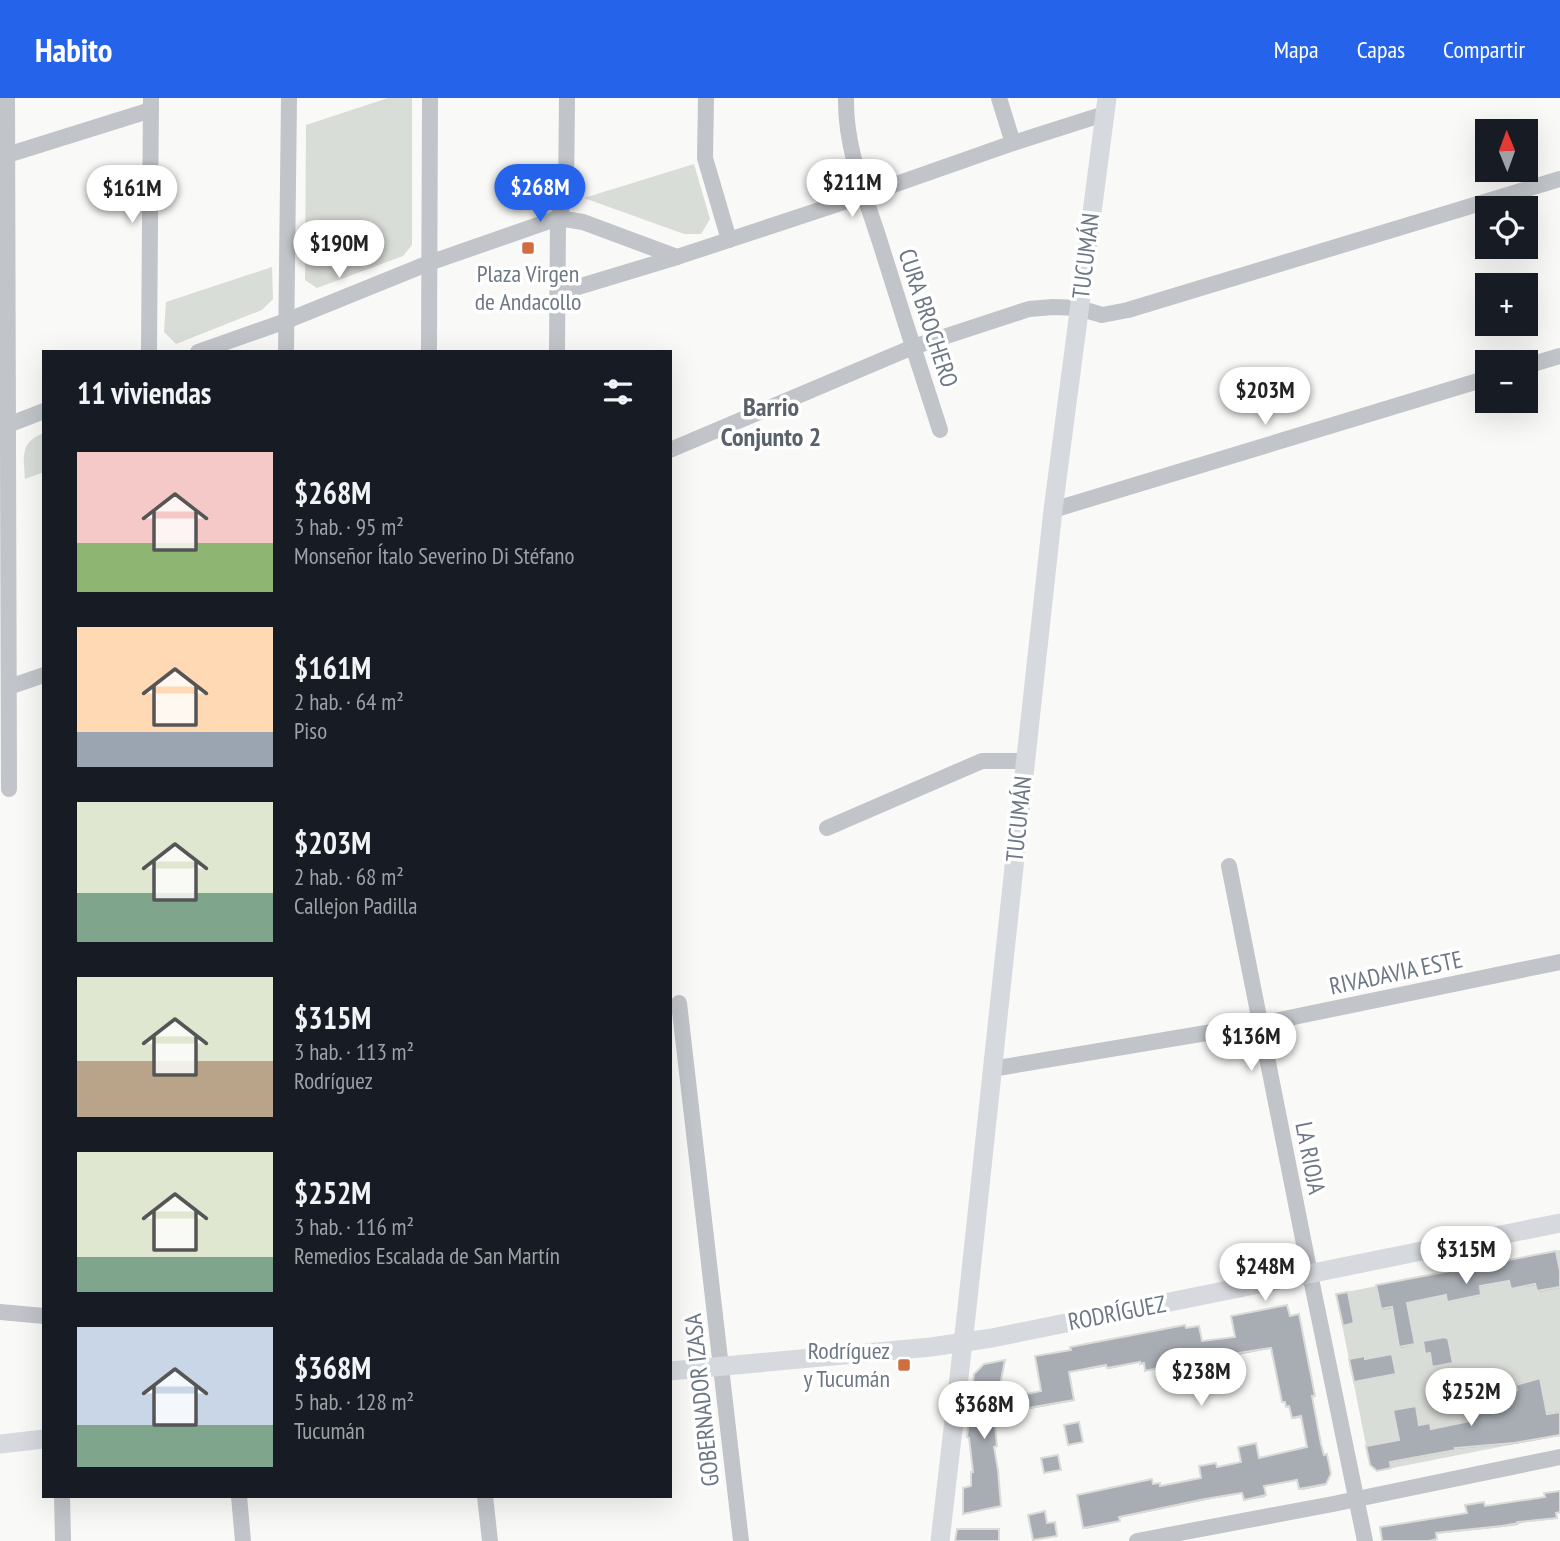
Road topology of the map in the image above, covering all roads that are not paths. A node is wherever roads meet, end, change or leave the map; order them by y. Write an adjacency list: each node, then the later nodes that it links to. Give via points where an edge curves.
1 (7, 98): 11 (street)
2 (289, 98): 20 (street)
3 (430, 98): 17 (street)
4 (567, 98): 14 (street, via 566,197)
5 (706, 98): 15 (street, via 705,158)
6 (846, 98): 13 (street, CURA BROCHERO, via 848,135)
7 (999, 98): 10 (street)
8 (151, 104): 11 (street); 22 (street)
9 (1106, 106): 10 (street); 19 (main road, TUCUMÁN)
10 (1013, 143): 13 (street)
11 (7, 155): 31 (street)
12 (1560, 179): 19 (street, via 1128,310 1102,315)
13 (865, 195): 15 (street); 21 (street, CURA BROCHERO)
14 (558, 218): 16 (street, via 583,222); 17 (street); 18 (street)
15 (729, 240): 16 (street)
16 (677, 257): 18 (street)
17 (429, 264): 20 (street); 25 (street)
18 (558, 293): 26 (street)
19 (1079, 309): 21 (street, via 1029,309); 34 (main road, TUCUMÁN)
20 (286, 321): 23 (street); 24 (street)
21 (913, 347): 32 (street, CURA BROCHERO); 33 (street)
22 (149, 350)
23 (204, 350)
24 (286, 350)
25 (429, 350)
26 (556, 350)
27 (1560, 356): 28 (street)
28 (1538, 362)
29 (1475, 382): 34 (street)
30 (42, 412): 31 (street)
31 (4, 427): 36 (street)
32 (940, 430)
33 (672, 449)
34 (1053, 510): 37 (main road, TUCUMÁN)
35 (42, 675): 36 (street)
36 (9, 687): 38 (street)
37 (1025, 761): 39 (street, via 982,761); 44 (main road, TUCUMÁN)
38 (9, 789)
39 (827, 828)
40 (1229, 866): 43 (street, LA RIOJA)
41 (1560, 962): 43 (street, RIVADAVIA ESTE)
42 (679, 1003): 50 (street, GOBERNADOR IZASA)
43 (1259, 1024): 44 (street, RIVADAVIA ESTE); 46 (street, LA RIOJA)
44 (992, 1069): 49 (main road, TUCUMÁN)
45 (1560, 1223): 46 (main road, RODRÍGUEZ)
46 (1310, 1274): 49 (main road, RODRÍGUEZ); 58 (street, LA RIOJA)
47 (0, 1312): 48 (street)
48 (42, 1316)
49 (963, 1342): 50 (main road, RODRÍGUEZ); 63 (main road, TUCUMÁN)
50 (721, 1366): 51 (main road, RODRÍGUEZ); 62 (street, GOBERNADOR IZASA)
51 (672, 1371)
52 (42, 1439): 53 (main road)
53 (0, 1444)
54 (1560, 1457): 58 (street)
55 (62, 1498): 59 (street)
56 (239, 1498): 60 (street)
57 (485, 1498): 61 (street)
58 (1356, 1499): 64 (street); 65 (street, LA RIOJA)
59 (63, 1541)
60 (243, 1541)
61 (490, 1541)
62 (741, 1541)
63 (940, 1541)
64 (1137, 1541)
65 (1365, 1541)

